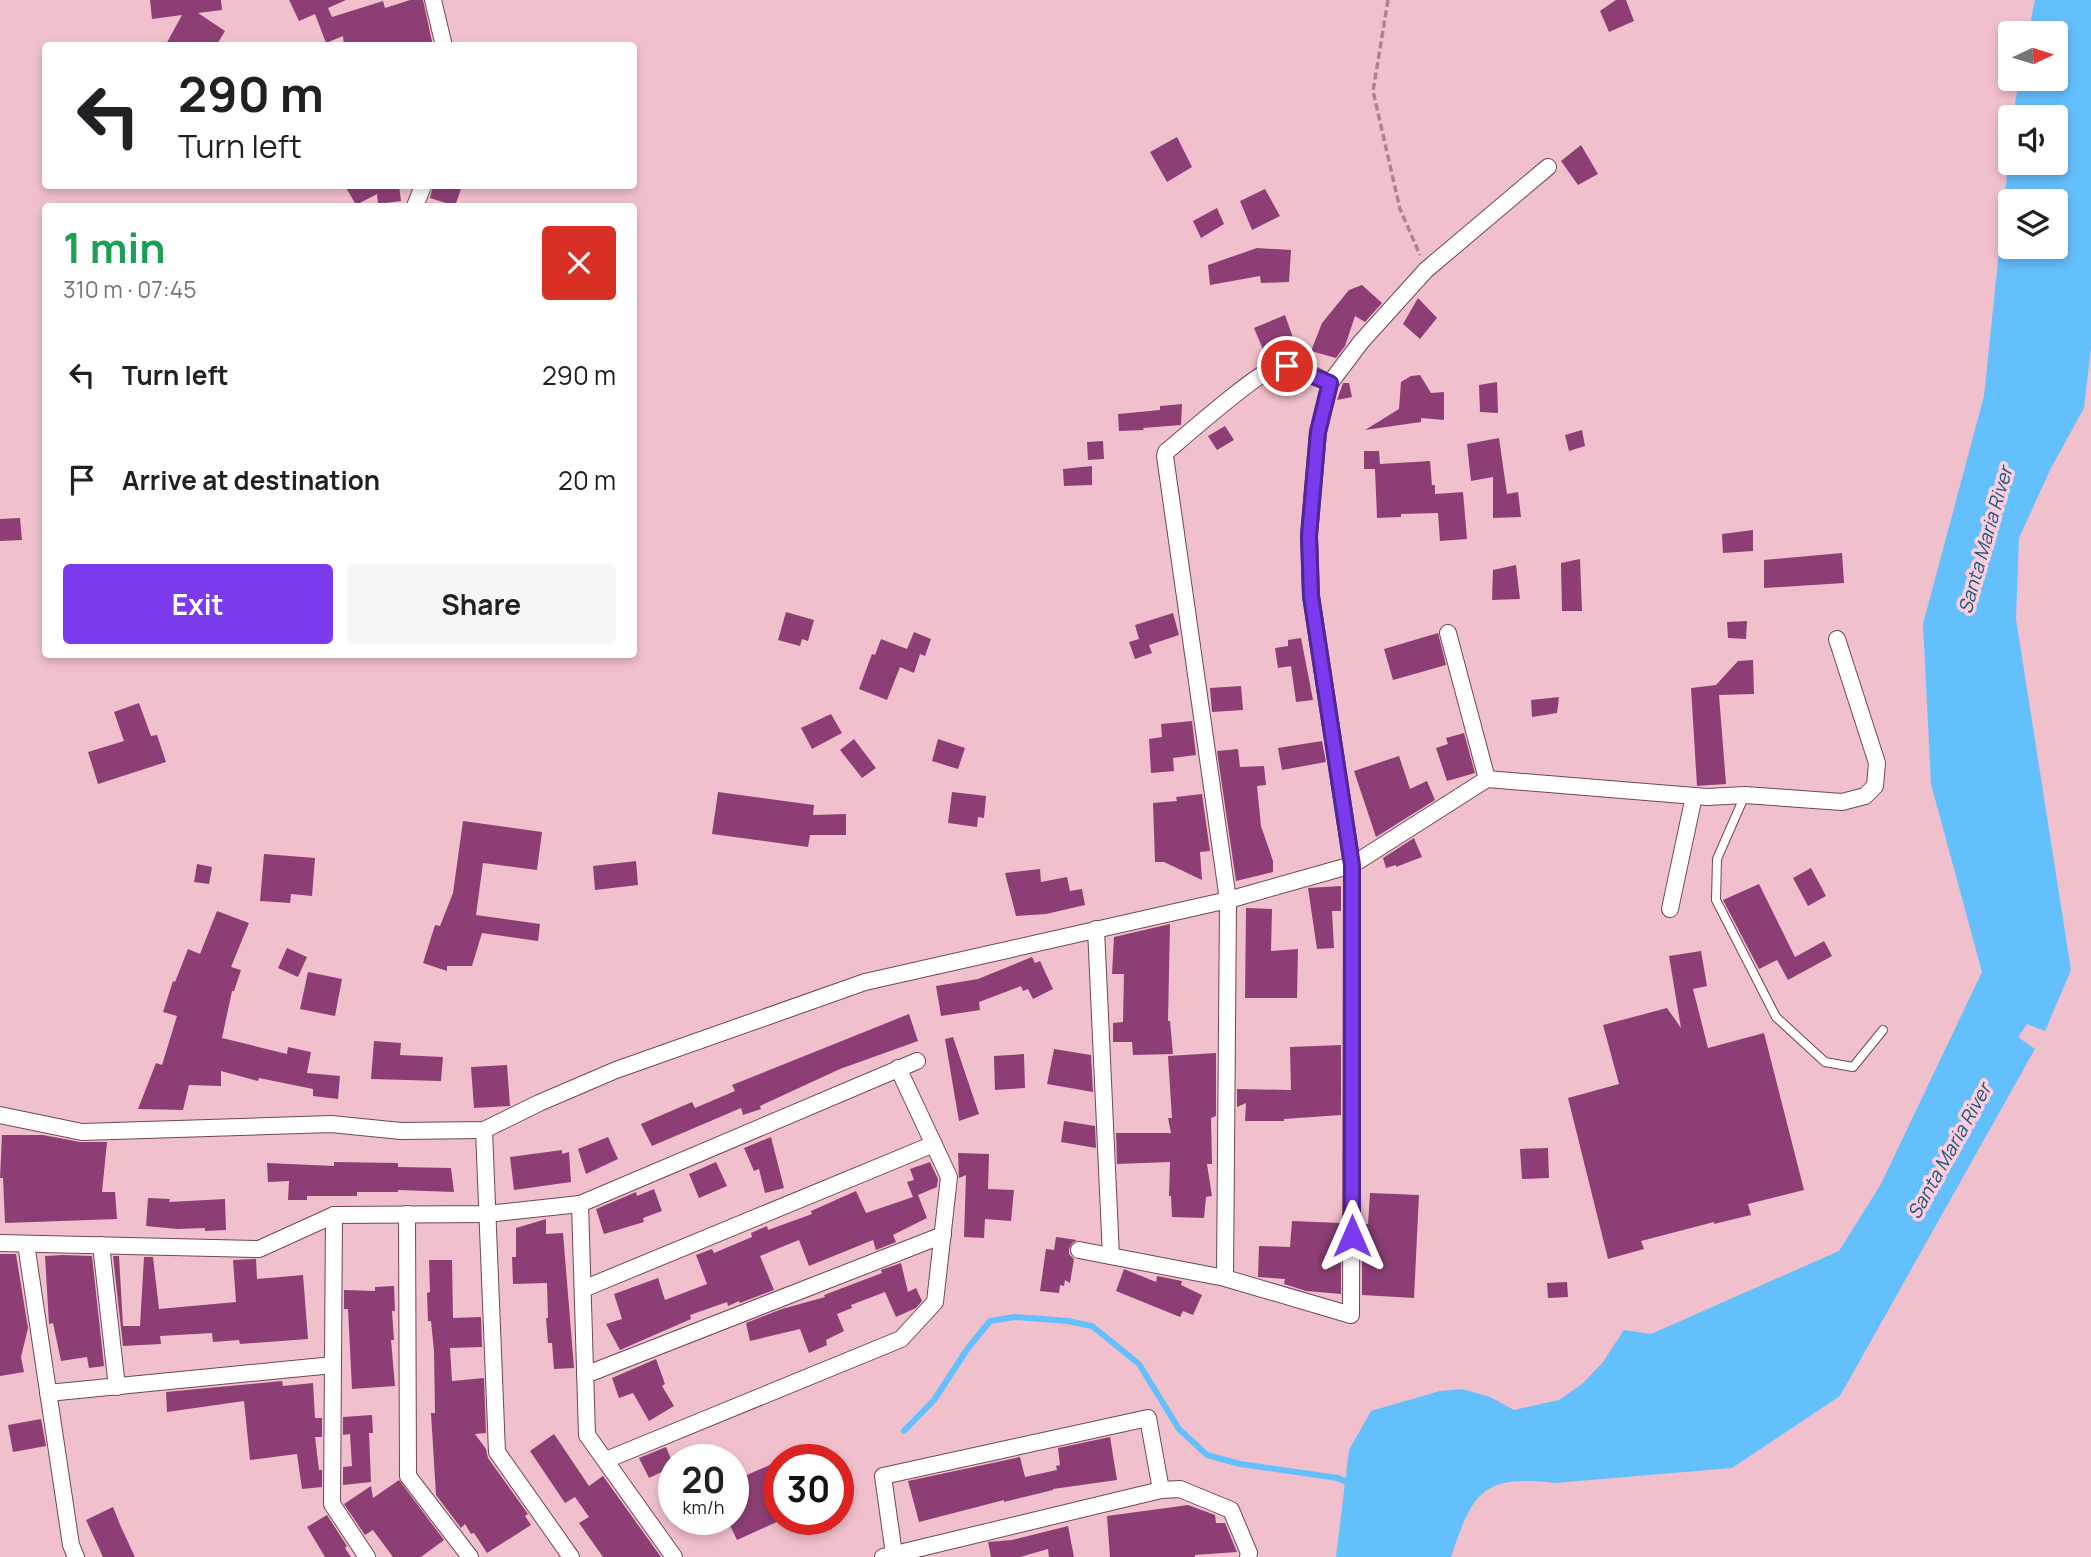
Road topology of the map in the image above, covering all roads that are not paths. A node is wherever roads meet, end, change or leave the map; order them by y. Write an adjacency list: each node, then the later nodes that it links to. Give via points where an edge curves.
1 (433, 0): 2 (street)
2 (443, 42)
3 (1548, 167): 4 (street, via 1426,270)
4 (1330, 383): 10 (street, via 1318,432 1311,510 1311,596); 11 (street, via 1287,366 1275,366 1165,456)
5 (1448, 634): 7 (street)
6 (1837, 639): 8 (street, via 1877,763 1875,786 1865,796 1842,802)
7 (1487, 779): 9 (street); 10 (street)
8 (1745, 795): 9 (street); 14 (lane, via 1717,859 1716,900 1776,1017 1825,1062 1853,1067)
9 (1693, 796): 12 (street)
10 (1352, 865): 11 (street); 30 (street, via 1351,1315)
11 (1228, 900): 13 (street); 30 (street)
12 (1670, 909)
13 (1096, 929): 18 (street, via 865,982 616,1070); 29 (street)
14 (1883, 1030)
15 (917, 1061): 16 (street)
16 (898, 1068): 19 (street); 20 (street)
17 (0, 1115): 18 (street, via 82,1132 331,1124 401,1131)
18 (484, 1130): 23 (street)
19 (934, 1144): 24 (street, via 949,1177); 31 (street)
20 (580, 1204): 23 (street); 31 (street)
21 (334, 1214): 22 (street); 27 (street, via 259,1249); 32 (street)
22 (407, 1214): 23 (street); 41 (street, via 408,1476)
23 (488, 1214): 42 (street, via 497,1452)
24 (943, 1234): 33 (street); 36 (street, via 935,1302 901,1339)
25 (0, 1243): 26 (street)
26 (26, 1244): 27 (street); 35 (street)
27 (101, 1245): 34 (street)
28 (1079, 1250): 29 (street)
29 (1111, 1256): 30 (street)
30 (1225, 1278)
31 (583, 1289): 33 (street)
32 (332, 1366): 34 (street); 40 (street, via 332,1504)
33 (585, 1375): 36 (street, via 587,1435)
34 (117, 1387): 35 (street)
35 (48, 1393): 39 (street)
36 (606, 1460): 43 (street)
37 (1161, 1490): 38 (street); 38 (street, via 1148,1418 883,1476); 44 (street, via 1180,1489 1231,1510)
38 (889, 1556)
39 (76, 1557)
40 (367, 1557)
41 (470, 1557)
42 (571, 1557)
43 (674, 1557)
44 (1248, 1557)

